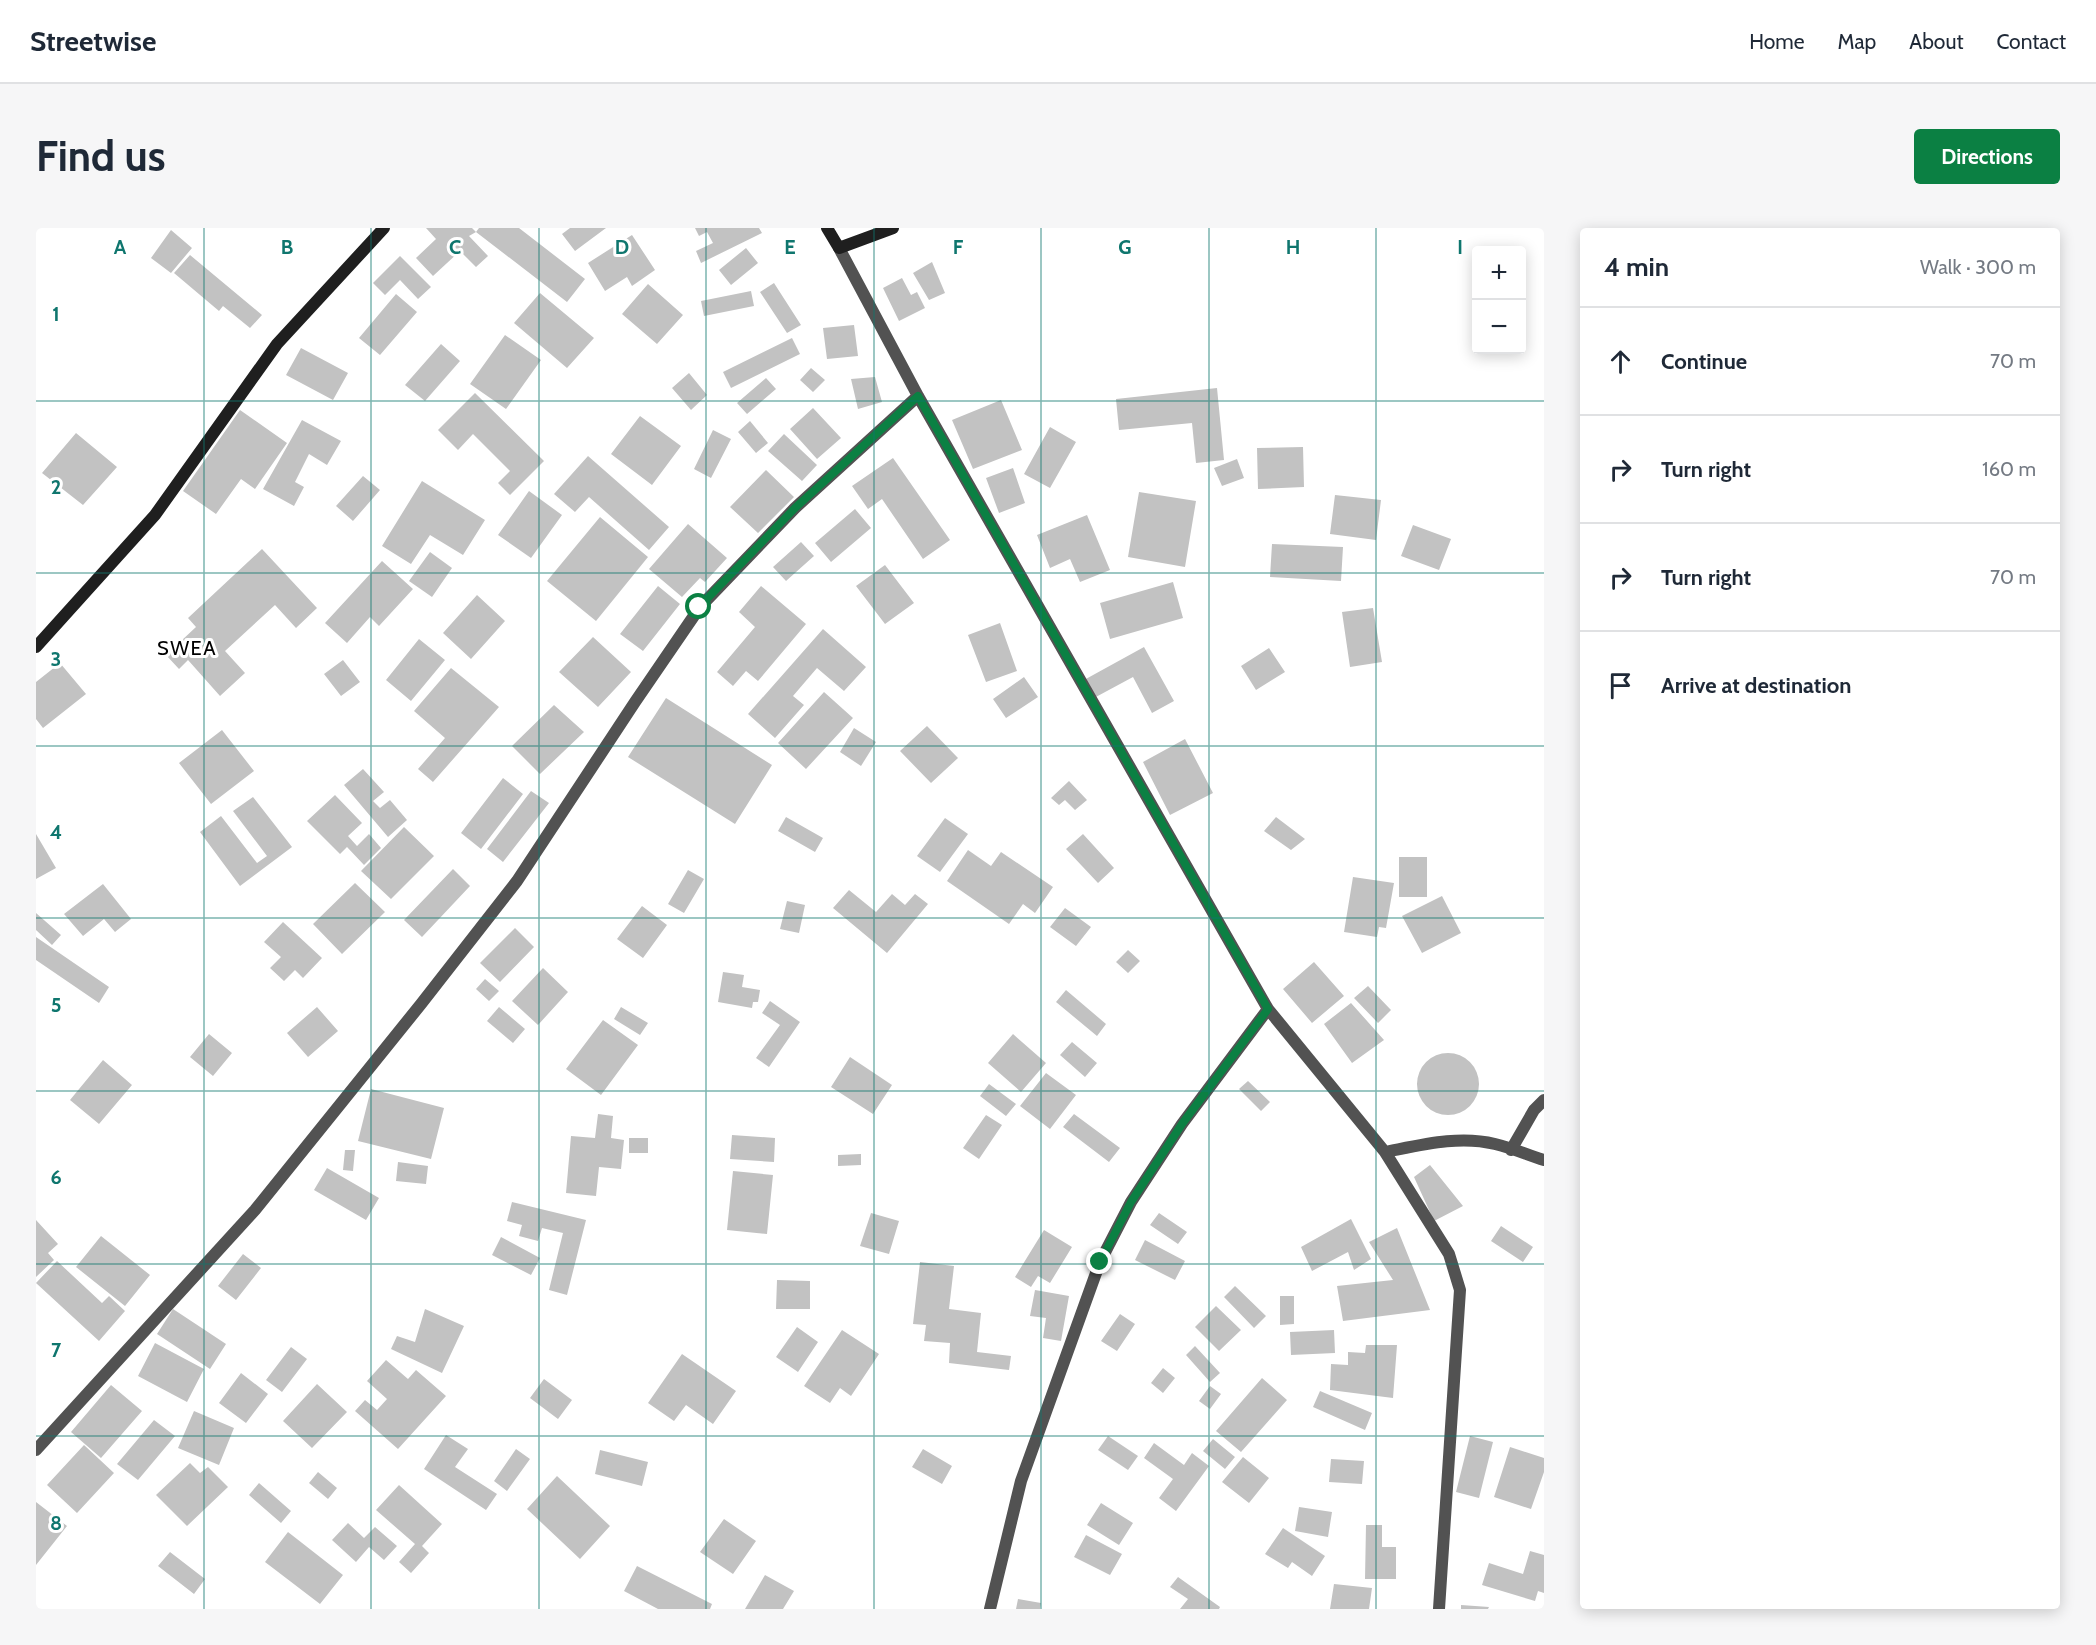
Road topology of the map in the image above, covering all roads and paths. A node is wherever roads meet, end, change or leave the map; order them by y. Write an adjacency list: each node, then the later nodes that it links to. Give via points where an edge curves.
1 (384, 228): 6 (street, via 277,344 155,515)
2 (827, 228): 4 (street)
3 (893, 228): 4 (street)
4 (839, 248): 5 (street)
5 (918, 396): 7 (street); 12 (street, via 795,508 699,607 517,881 421,1004 255,1210)
6 (36, 647)
7 (1268, 1009): 10 (street); 13 (street, via 1182,1124 1131,1202 1100,1262 1021,1481)
8 (1544, 1100): 9 (street)
9 (1511, 1149): 10 (street, via 1464,1140); 11 (street)
10 (1385, 1152): 14 (street, via 1449,1254 1460,1290)
11 (1544, 1160)
12 (36, 1450)
13 (990, 1609)
14 (1439, 1609)

